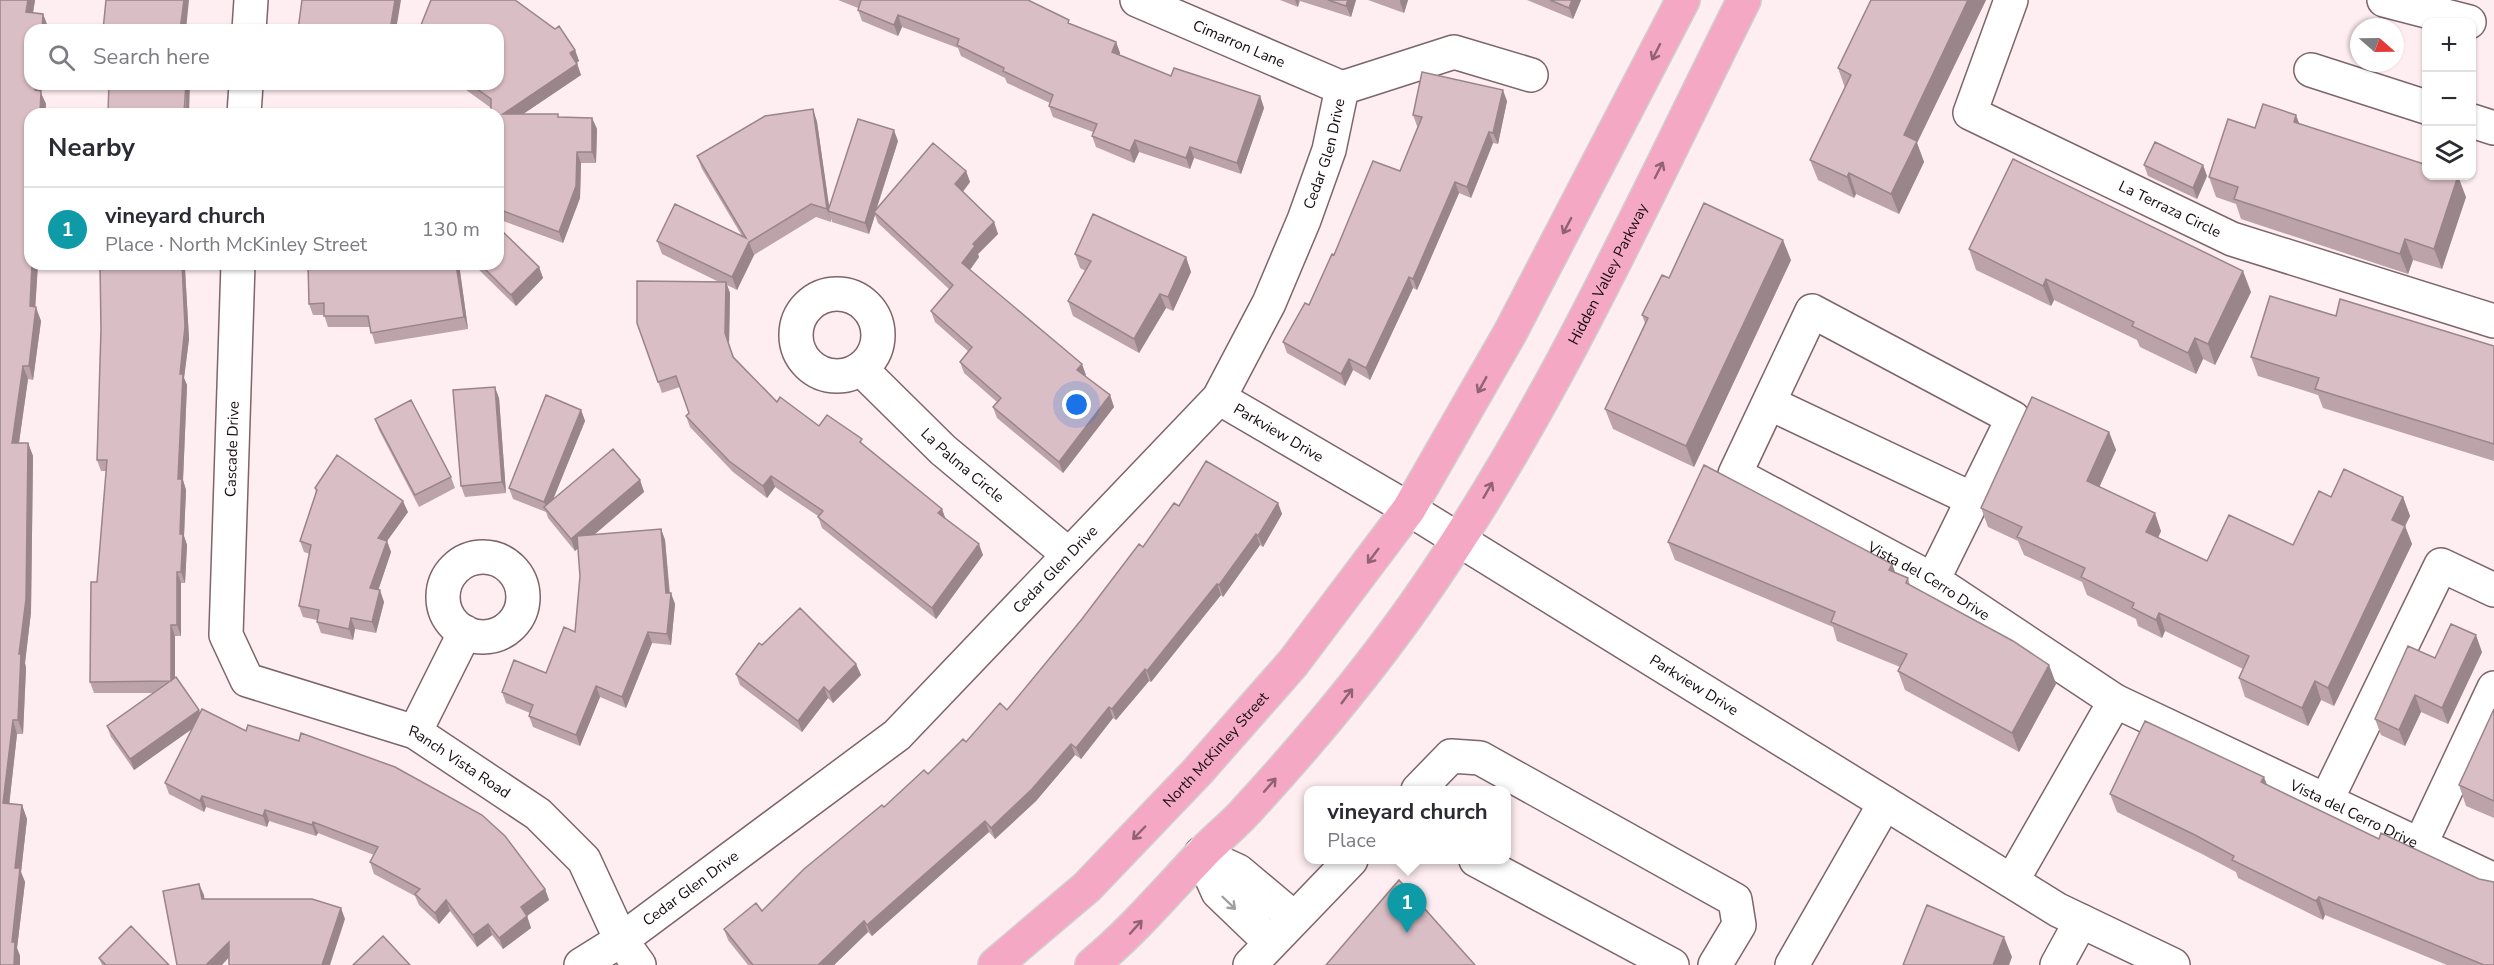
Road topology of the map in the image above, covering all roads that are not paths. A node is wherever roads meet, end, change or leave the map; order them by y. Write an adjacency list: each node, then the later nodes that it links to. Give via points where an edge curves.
1 (251, 0): 8 (street)
2 (1137, 0): 13 (street, Cimarron Lane)
3 (1683, 0): 25 (main road, one-way to 25, via 1510,333)
4 (1744, 0): 26 (main road, Hidden Valley Parkway, one-way to 4, via 1596,297)
5 (2011, 0): 20 (street, La Terraza Circle, via 1970,113 2232,239)
6 (2384, 0): 7 (street)
7 (2451, 18)
8 (249, 24)
9 (2476, 24): 10 (street)
10 (2494, 29)
11 (2311, 70): 15 (street)
12 (1531, 75): 13 (street, via 1454,52)
13 (1342, 88): 22 (street, Cedar Glen Drive, via 1329,150 1304,220 1269,303)
14 (246, 90): 16 (street)
15 (2422, 105)
16 (244, 108)
17 (2476, 122): 18 (street)
18 (2494, 128)
19 (238, 270): 31 (street, Cascade Drive)
20 (2494, 321)
21 (861, 369): 27 (street, La Palma Circle, via 943,450)
22 (1219, 398): 25 (street, Parkview Drive); 27 (street, Cedar Glen Drive)
23 (1769, 403): 24 (street); 24 (street, via 1812,311 2013,418); 28 (street, Vista del Cerro Drive, via 1735,474)
24 (1972, 499): 28 (street)
25 (1409, 509): 26 (street, Parkview Drive); 49 (main road, North McKinley Street, one-way to 49, via 1293,663 1198,771 1087,887)
26 (1458, 540): 37 (street, Parkview Drive); 39 (main road, one-way to 26, via 1244,814 1342,703)
27 (1069, 555): 46 (street, Cedar Glen Drive, via 897,735)
28 (1933, 580): 33 (street, Vista del Cerro Drive)
29 (2494, 590): 36 (street, via 2441,565)
30 (465, 632): 34 (street)
31 (226, 635): 34 (street, Ranch Vista Road, via 247,680)
32 (2494, 688): 38 (street)
33 (2115, 701): 36 (street, Vista del Cerro Drive); 43 (street)
34 (415, 732): 46 (street, Ranch Vista Road, via 538,814 584,860)
35 (1422, 786): 52 (street, via 1451,756 1480,758 1735,900 1739,925)
36 (2326, 801): 38 (street, Vista del Cerro Drive)
37 (1885, 803): 43 (street, Parkview Drive); 53 (street)
38 (2420, 845): 42 (street, Vista del Cerro Drive)
39 (1202, 854): 44 (street, via 1238,871); 47 (street, one-way to 47, via 1218,892); 50 (main road, one-way to 39, via 1129,934)
40 (1346, 864): 44 (street)
41 (1483, 864): 51 (street)
42 (2494, 880)
43 (2012, 881): 45 (street, Parkview Drive)
44 (1294, 918): 47 (street)
45 (2081, 921): 54 (street); 55 (street, Parkview Drive)
46 (630, 952): 48 (street, Cedar Glen Drive)
47 (1260, 954)
48 (580, 965)
49 (995, 965)
50 (1092, 965)
51 (1672, 965)
52 (1715, 965)
53 (1792, 965)
54 (2057, 965)
55 (2173, 965)

